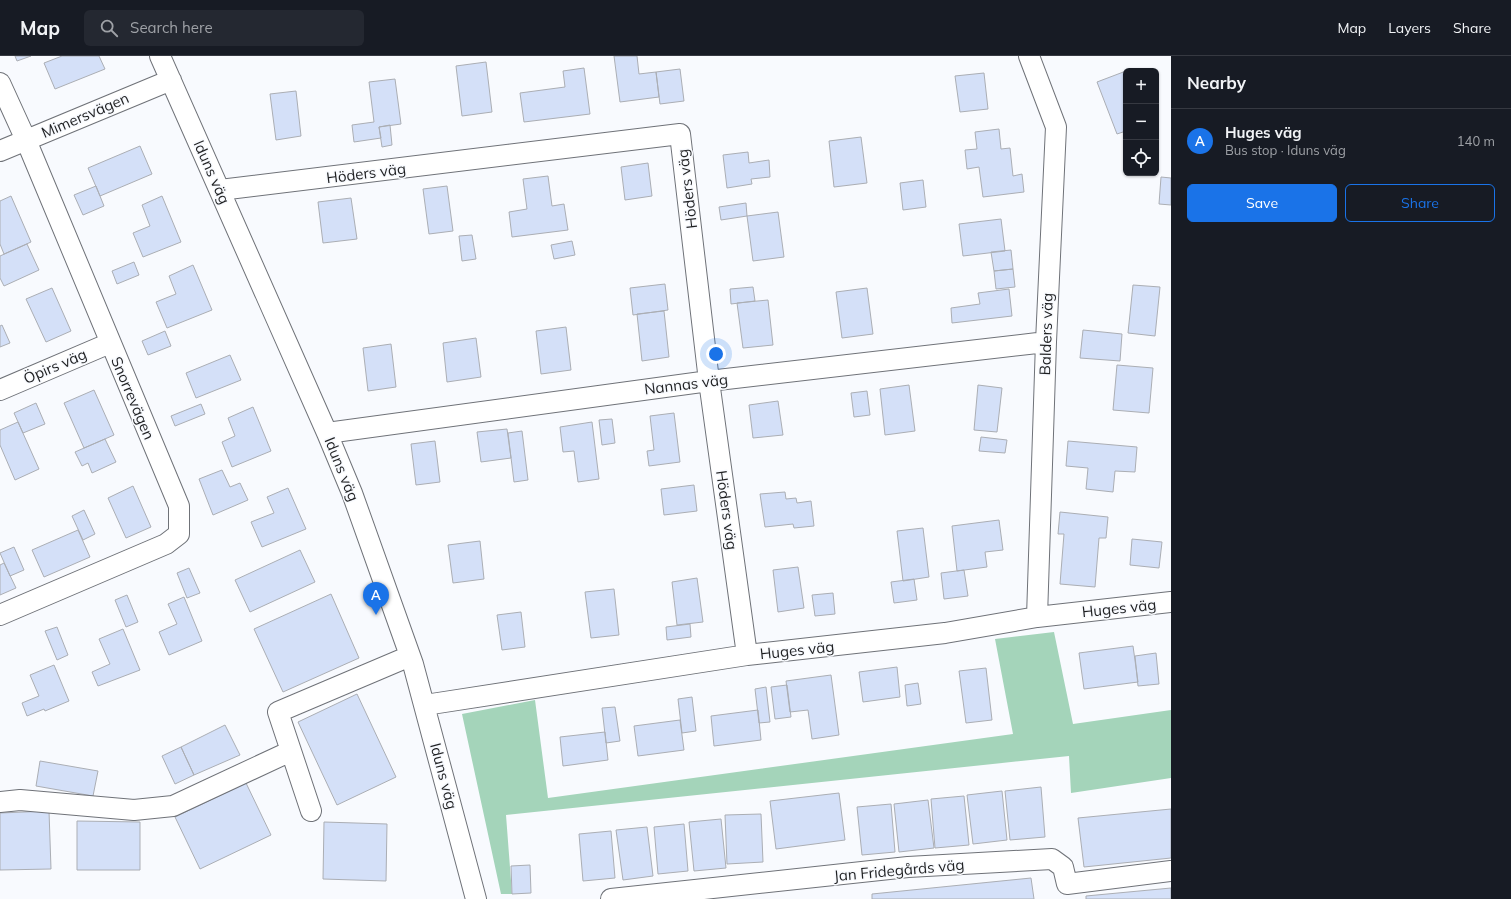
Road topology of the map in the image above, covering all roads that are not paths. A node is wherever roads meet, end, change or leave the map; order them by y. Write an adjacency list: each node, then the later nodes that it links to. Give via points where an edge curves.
1 (160, 56): 3 (street, Iduns väg)
2 (1029, 56): 8 (street, Balders väg, via 1056,127)
3 (171, 80): 5 (street, Mimersvägen); 7 (street, Iduns väg)
4 (0, 83): 5 (street, Snorrevägen)
5 (26, 140): 6 (street, Mimersvägen); 9 (street, Snorrevägen)
6 (0, 151)
7 (220, 190): 10 (street, Höders väg, via 680,134); 12 (street, Iduns väg)
8 (1046, 342): 10 (street, Nannas väg); 15 (street, Balders väg)
9 (110, 343): 11 (street, Öpirs väg); 14 (street, Snorrevägen, via 179,506 179,534 166,544)
10 (709, 381): 12 (street, Nannas väg); 16 (street, Höders väg)
11 (0, 390)
12 (327, 433): 17 (street, Iduns väg, via 352,493)
13 (1171, 602): 15 (street, Huges väg)
14 (0, 615)
15 (1037, 617): 16 (street, Huges väg, via 944,633)
16 (747, 655): 18 (street, Huges väg)
17 (410, 656): 18 (street, Iduns väg); 19 (street, via 278,712)
18 (425, 705): 24 (street, Iduns väg)
19 (291, 751): 20 (street, via 173,806 134,810 20,800); 21 (street)
20 (0, 802)
21 (311, 812)
22 (1171, 871): 23 (street, Jan Fridegårds väg)
23 (1068, 891): 25 (street, Jan Fridegårds väg, via 1064,867 1052,859 908,867)
24 (476, 899)
25 (611, 899)

